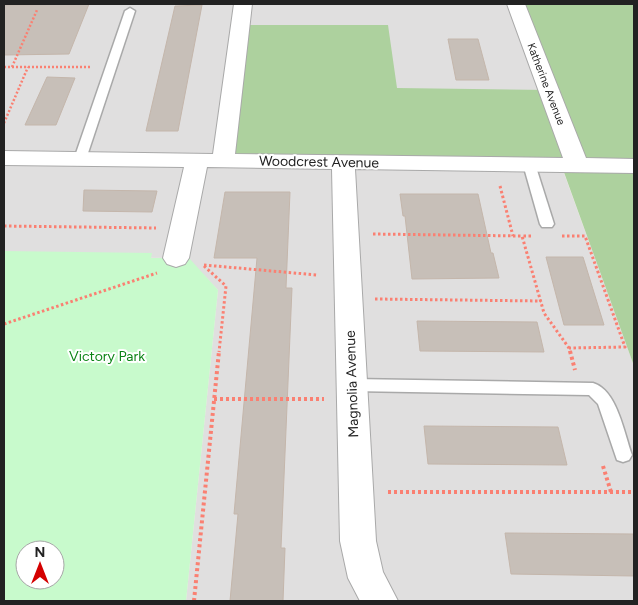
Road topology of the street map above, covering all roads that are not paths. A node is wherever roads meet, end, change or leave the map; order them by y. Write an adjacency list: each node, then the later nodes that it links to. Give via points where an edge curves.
1 (243, 4): 7 (street)
2 (516, 4): 10 (street, Katherine Avenue)
3 (130, 11): 5 (lane)
4 (4, 158): 5 (street, Woodcrest Avenue)
5 (80, 159): 6 (street, Woodcrest Avenue)
6 (197, 161): 7 (street, Woodcrest Avenue); 13 (street)
7 (223, 161): 8 (street, Woodcrest Avenue)
8 (343, 162): 9 (street, Woodcrest Avenue); 14 (street, Magnolia Avenue)
9 (529, 164): 10 (street, Woodcrest Avenue); 12 (lane)
10 (577, 165): 11 (street, Woodcrest Avenue)
11 (634, 166)
12 (547, 224)
13 (176, 258)
14 (352, 392): 15 (lane, via 593,389 605,401); 16 (street, Magnolia Avenue, via 358,541 366,578)
15 (623, 455)
16 (380, 601)

